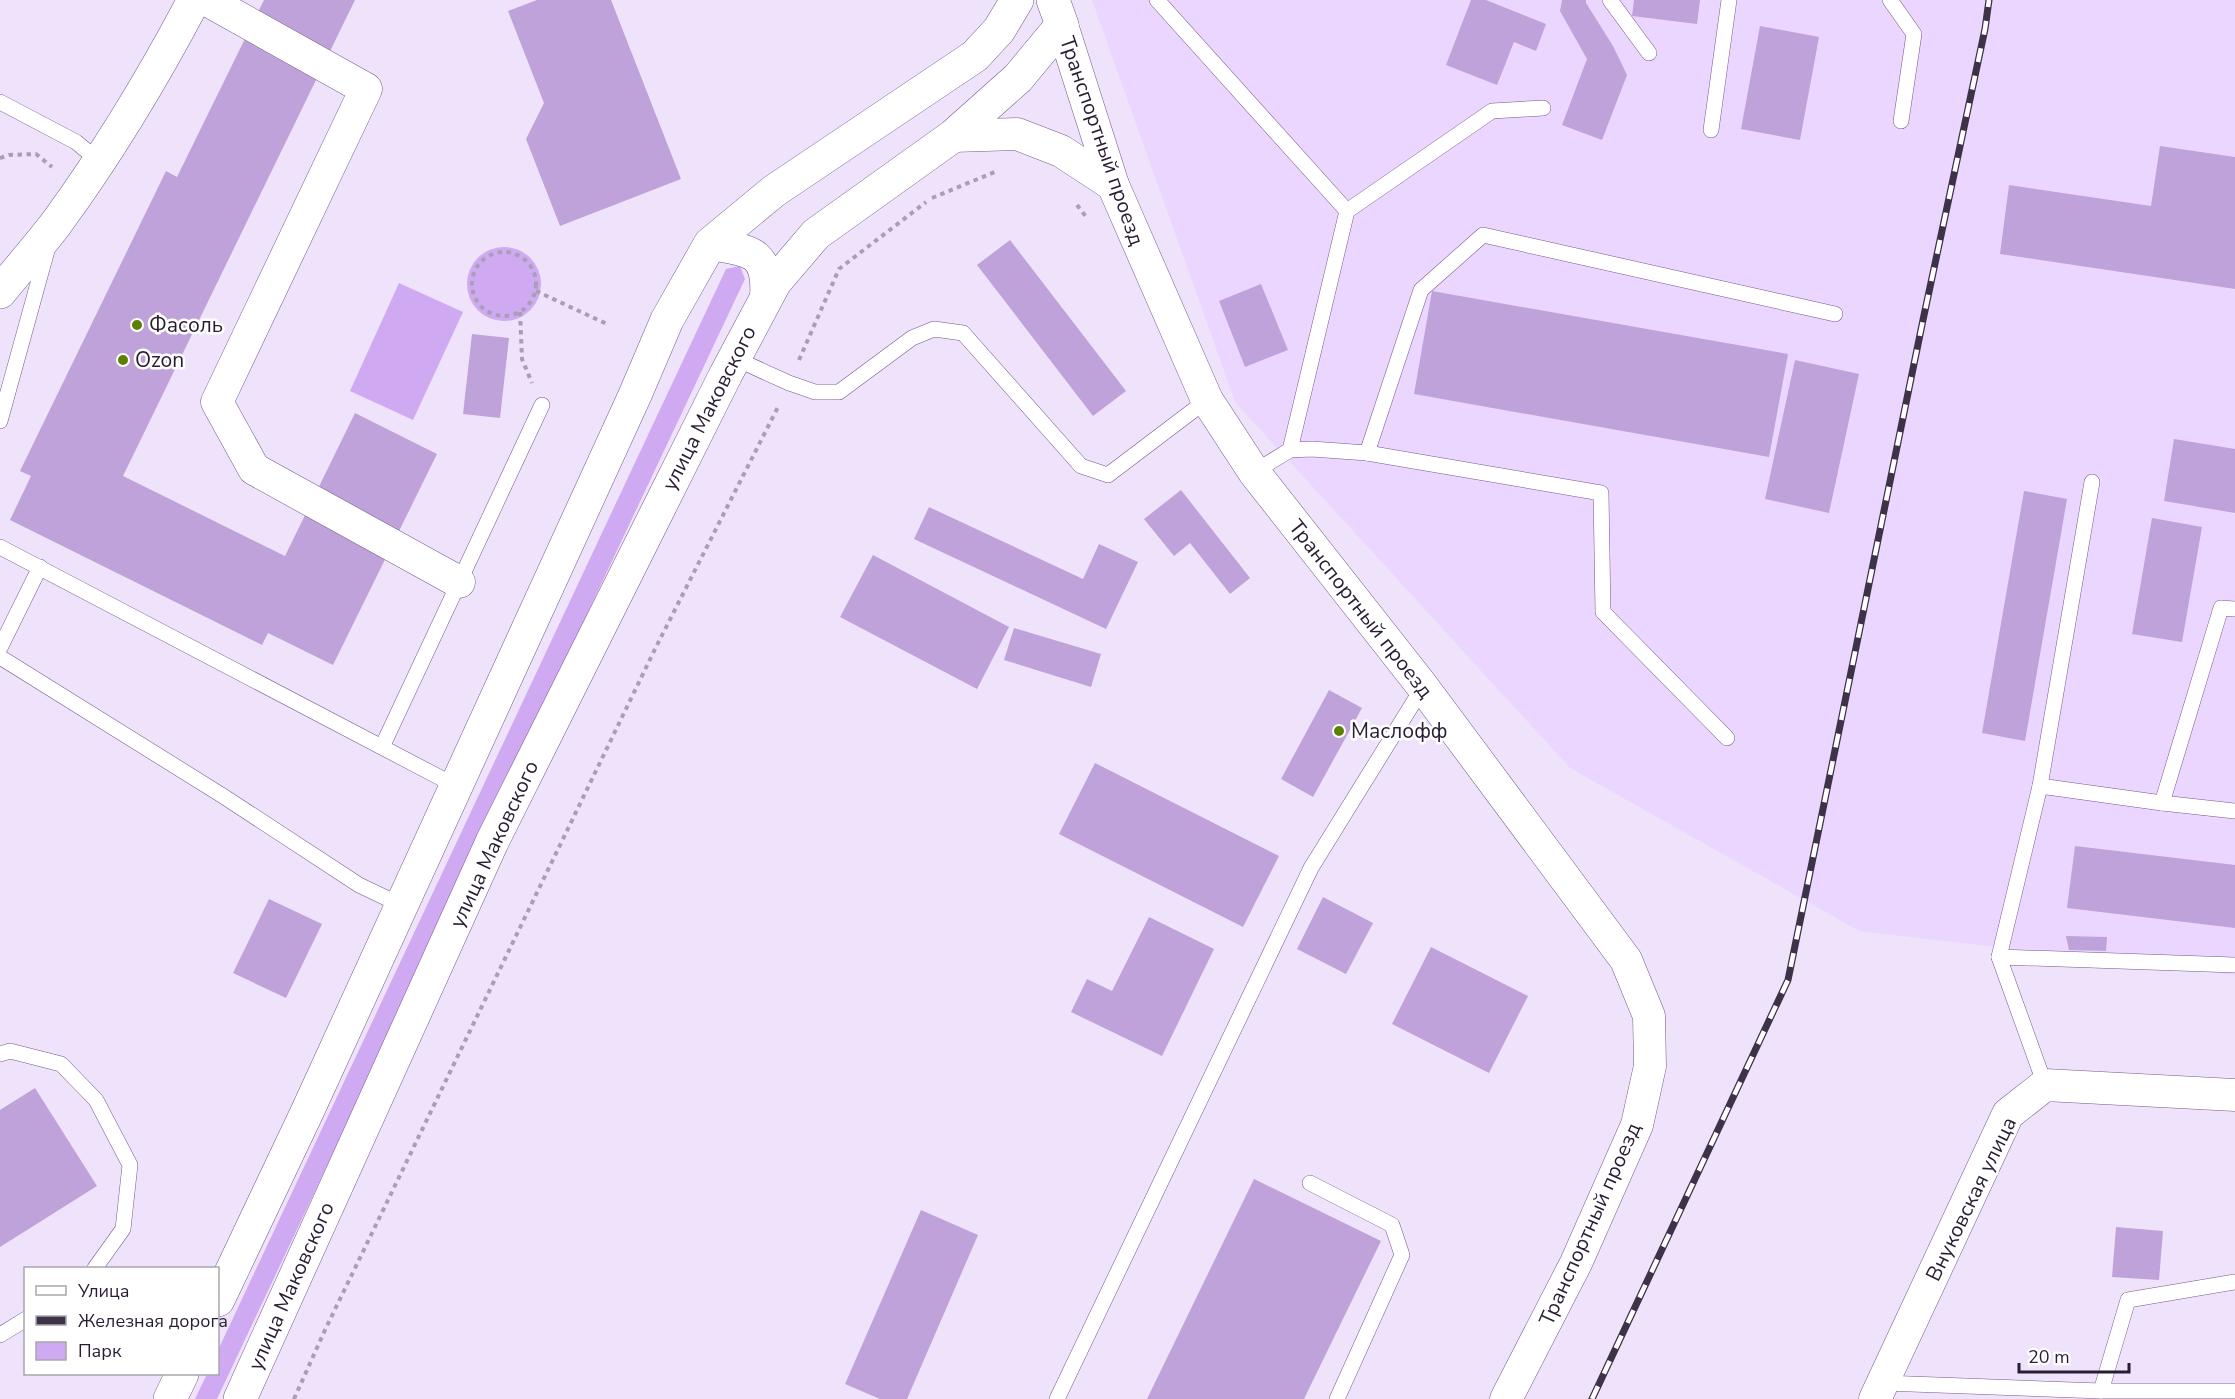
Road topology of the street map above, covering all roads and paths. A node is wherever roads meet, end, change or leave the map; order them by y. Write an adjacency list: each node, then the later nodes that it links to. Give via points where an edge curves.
1 (194, 0): 16 (main road, via 158,69)
2 (207, 0): 42 (street, via 366,89 217,402 254,470)
3 (1017, 0): 24 (main road, via 999,30 975,56 774,191)
4 (1157, 0): 21 (lane)
5 (1611, 0): 9 (lane)
6 (1729, 0): 13 (lane)
7 (1890, 0): 12 (lane, via 1914,34)
8 (1058, 13): 14 (main road, улица Маковского, via 1018,78); 19 (street, Транспортный проезд)
9 (1649, 53)
10 (0, 102): 16 (lane, via 76,142)
11 (1543, 108): 21 (lane, via 1492,111)
12 (1901, 121)
13 (1712, 130)
14 (953, 136): 19 (street, via 1017,134 1061,151); 27 (main road, улица Маковского, via 816,234)
15 (0, 158): 18 (path, via 36,154)
16 (99, 161): 22 (main road)
17 (1006, 167): 32 (path, via 934,196 839,269)
18 (53, 168)
19 (1113, 185): 23 (street, Транспортный проезд)
20 (1076, 203): 23 (path, via 1090,221)
21 (1347, 211): 36 (lane)
22 (54, 225): 26 (main road); 35 (lane)
23 (1135, 239): 33 (street, Транспортный проезд)
24 (710, 244): 27 (street, via 746,250 760,260 768,278); 49 (main road, via 667,320)
25 (536, 291): 28 (path); 28 (path, via 530,265 521,257 496,253 476,269 472,281 480,305 502,317); 30 (path)
26 (0, 292)
27 (766, 298): 31 (main road, улица Маковского)
28 (520, 312): 34 (path, via 522,358)
29 (1835, 314): 37 (lane, via 1483,235 1421,290)
30 (609, 326)
31 (734, 358): 32 (lane); 70 (main road, улица Маковского, via 492,842)
32 (789, 383): 33 (lane, via 815,392 839,392 912,338 934,329 963,333 1080,466 1108,475); 71 (path, via 651,657)
33 (1207, 400): 38 (street, Транспортный проезд)
34 (542, 405): 42 (lane)
35 (0, 421)
36 (1290, 450): 37 (lane); 38 (lane)
37 (1367, 453): 47 (lane, via 1601,493 1603,612)
38 (1254, 472): 46 (street, Транспортный проезд)
39 (2092, 482): 50 (lane)
40 (0, 547): 41 (lane)
41 (40, 567): 44 (lane); 48 (lane)
42 (459, 582): 48 (lane)
43 (2235, 609): 51 (lane, via 2221,608)
44 (0, 648)
45 (0, 657): 53 (lane, via 359,885)
46 (1423, 687): 72 (lane, via 1311,868); 74 (street, Транспортный проезд, via 1626,960 1649,1016 1650,1066 1637,1125 1576,1263)
47 (1727, 738)
48 (382, 747): 49 (lane)
49 (456, 786): 53 (main road)
50 (2040, 786): 51 (lane); 54 (lane)
51 (2162, 804): 52 (lane)
52 (2235, 811)
53 (401, 905): 62 (main road)
54 (1999, 957): 55 (lane); 57 (lane)
55 (2235, 965)
56 (0, 1054): 60 (lane, via 10,1051 61,1064 96,1100 130,1165 123,1229)
57 (2045, 1085): 58 (street); 66 (street, Внуковская улица, via 2008,1114)
58 (2235, 1095)
59 (1310, 1183): 73 (lane, via 1392,1225 1402,1255)
60 (96, 1267)
61 (2235, 1282): 67 (lane, via 2128,1300)
62 (219, 1298)
63 (24, 1320): 64 (lane)
64 (0, 1335)
65 (182, 1375): 69 (main road)
66 (1879, 1391): 67 (lane)
67 (2101, 1391): 68 (lane)
68 (2235, 1391)
69 (170, 1399)
70 (240, 1399)
71 (294, 1399)
72 (1057, 1399)
73 (1337, 1399)
74 (1506, 1399)

